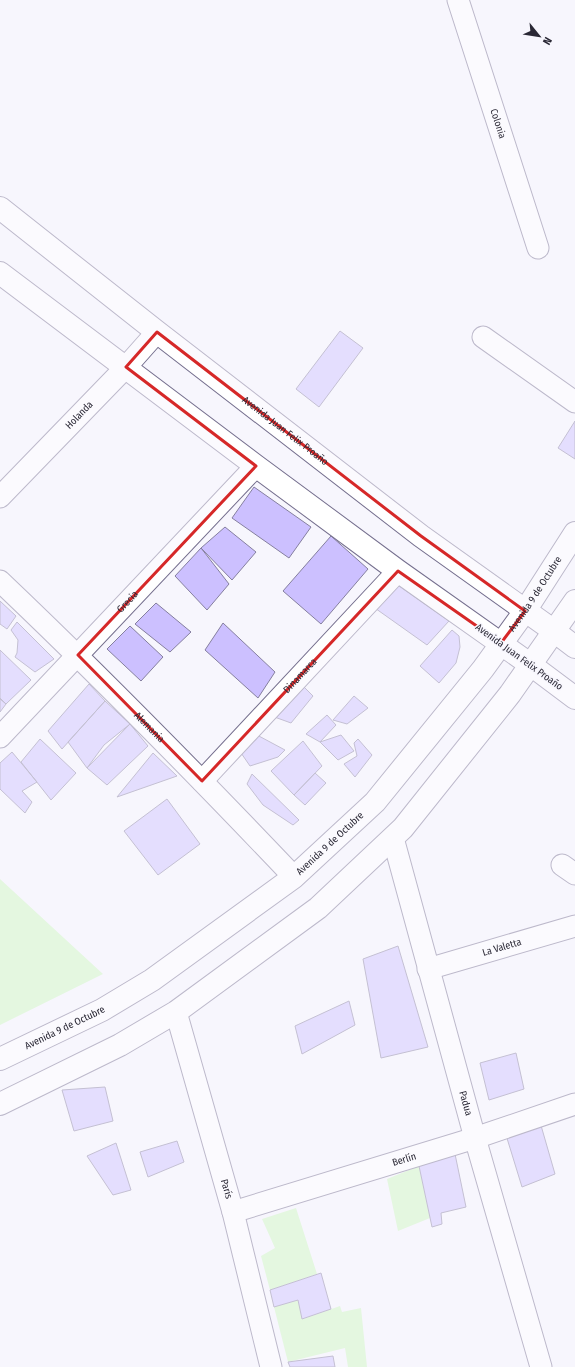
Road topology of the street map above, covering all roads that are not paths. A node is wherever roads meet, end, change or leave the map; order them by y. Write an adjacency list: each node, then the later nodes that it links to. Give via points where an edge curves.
1 (458, 0): 3 (street, Colonia)
2 (0, 208): 5 (main road, Avenida Juan Felix Proaño)
3 (538, 248)
4 (0, 273): 7 (main road, Avenida Juan Felix Proaño)
5 (157, 332): 7 (street, Holanda); 15 (main road, Avenida Juan Felix Proaño, via 421,536)
6 (483, 337): 8 (street)
7 (126, 367): 9 (main road, Avenida Juan Felix Proaño); 10 (street, Holanda)
8 (575, 402)
9 (256, 466): 12 (main road, Avenida Juan Felix Proaño); 19 (street, Grecia)
10 (0, 497)
11 (575, 533): 15 (main road, Avenida 9 de Octubre)
12 (398, 571): 17 (main road, Avenida Juan Felix Proaño); 23 (street, Dinamarca)
13 (0, 581): 19 (street, Alemania)
14 (575, 601): 16 (main road)
15 (525, 611): 16 (main road, Avenida Juan Felix Proaño); 17 (main road, Avenida 9 de Octubre)
16 (554, 631): 18 (main road, Avenida Juan Felix Proaño); 20 (main road)
17 (501, 643): 20 (main road, Avenida Juan Felix Proaño); 25 (main road, Avenida 9 de Octubre, via 483,669 375,802)
18 (575, 647)
19 (78, 655): 22 (street, Grecia); 23 (street, Alemania)
20 (531, 665): 21 (main road, Avenida Juan Felix Proaño); 24 (main road)
21 (575, 698)
22 (0, 737)
23 (202, 781): 25 (street, Alemania)
24 (393, 838): 27 (street, Padua); 28 (main road, via 318,908)
25 (294, 877): 29 (main road, Avenida 9 de Octubre, via 152,980 102,1010)
26 (575, 926): 27 (street, La Valetta)
27 (428, 969): 32 (street, Padua)
28 (176, 1012): 30 (main road, via 120,1044); 33 (street, París)
29 (0, 1059)
30 (0, 1104)
31 (575, 1104): 32 (street, Berlín)
32 (476, 1138): 33 (street, Berlín); 35 (street, Padua)
33 (233, 1212): 34 (street, París)
34 (271, 1367)
35 (541, 1367)

